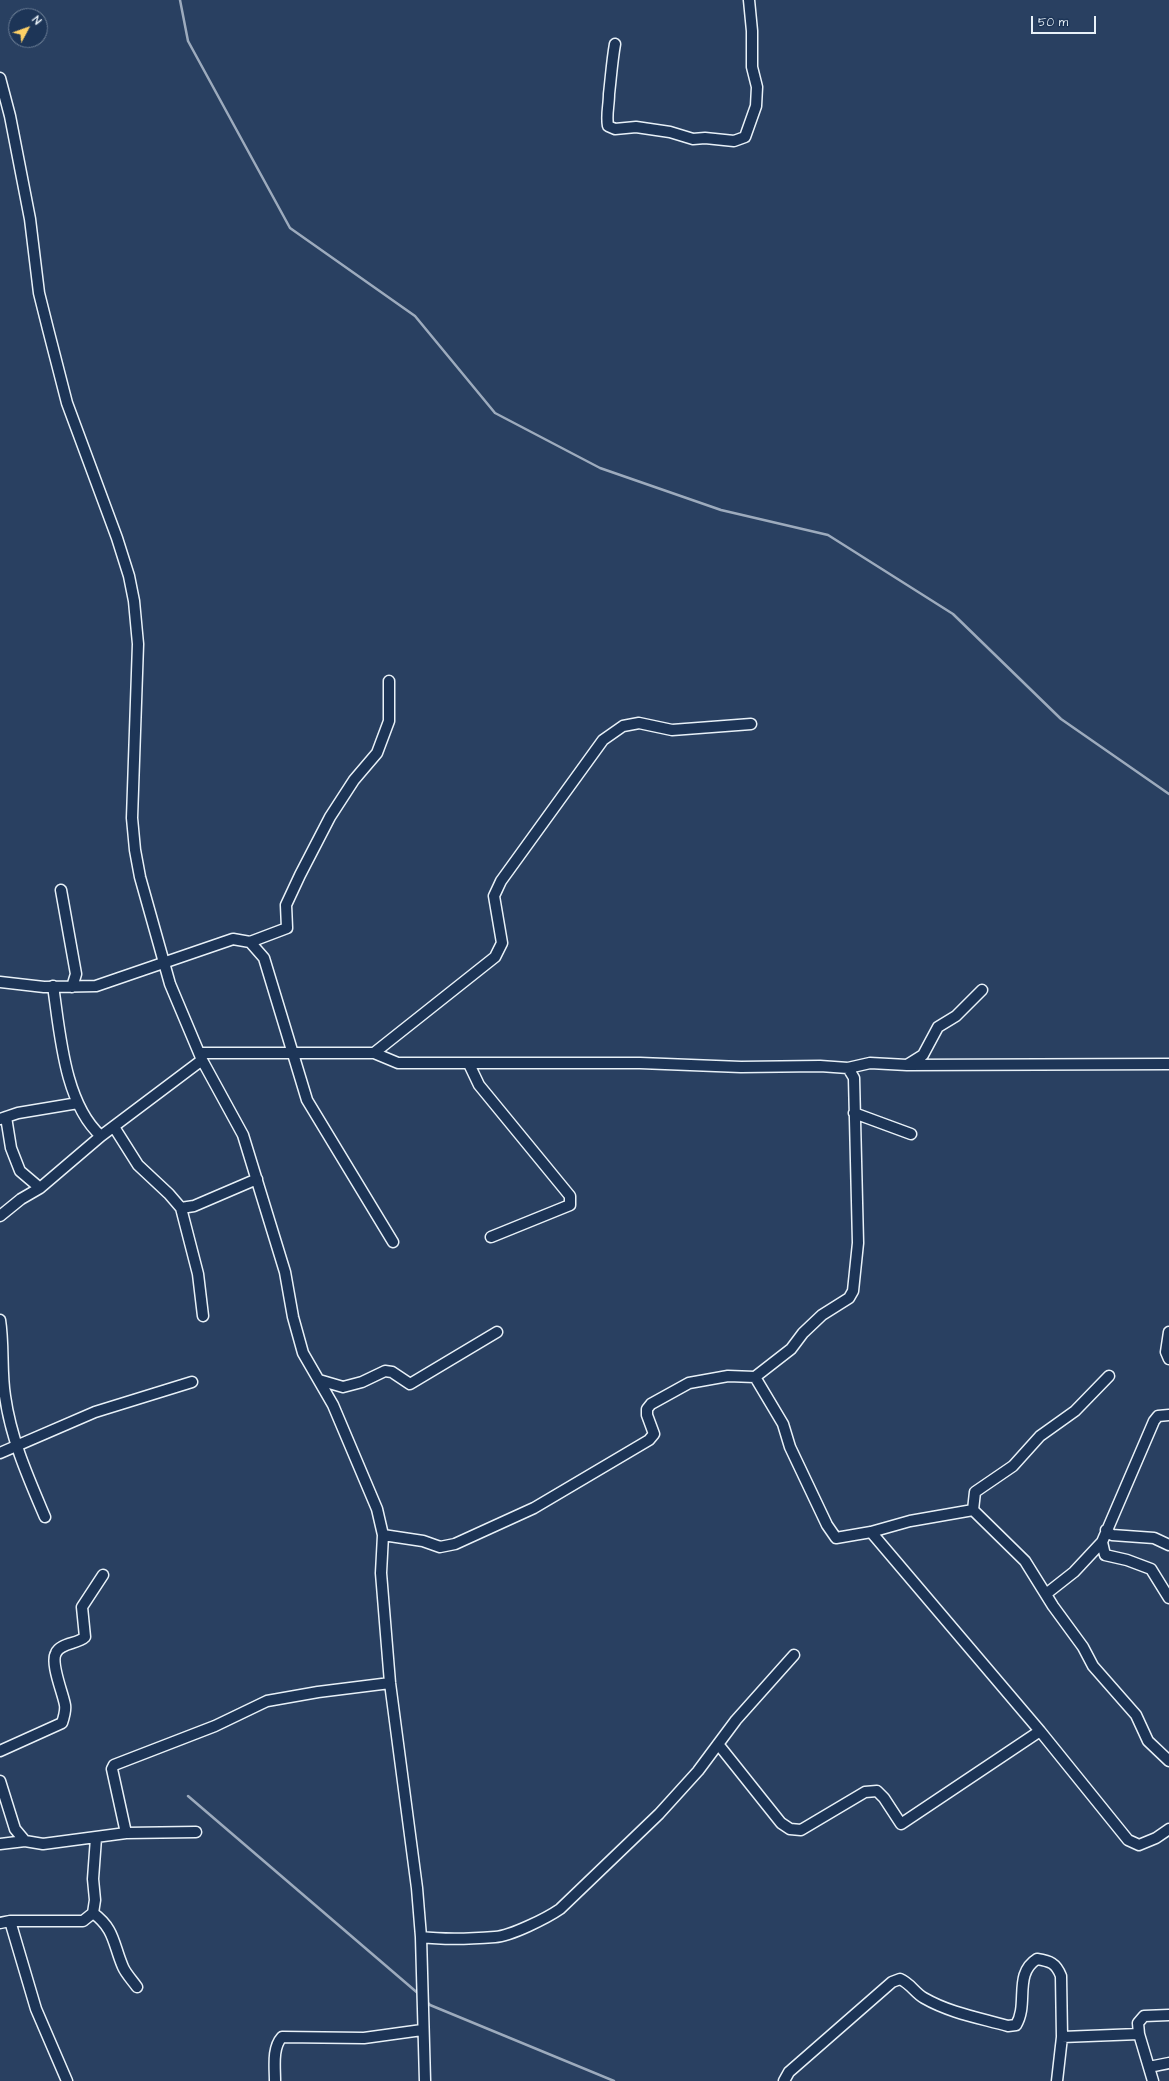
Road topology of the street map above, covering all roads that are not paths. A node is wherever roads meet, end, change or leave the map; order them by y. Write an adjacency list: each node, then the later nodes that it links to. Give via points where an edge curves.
1 (749, 0): 2 (street, via 752,67 757,87 756,106 745,138 734,141 693,139 670,132 636,127 615,129 608,126 607,104)
2 (615, 44)
3 (0, 78): 8 (street, via 10,116 28,212 39,293 48,329 75,428 117,538 134,601 138,644 132,786 135,850)
4 (389, 681): 7 (street, via 389,722 377,753 342,798 310,855 286,905 287,928)
5 (750, 724): 14 (street, via 672,730 639,723 623,726 603,740 501,881 494,896 502,943 495,957)
6 (61, 890): 11 (street, via 76,974)
7 (250, 942): 8 (street, via 234,939); 13 (street, via 264,958)
8 (164, 962): 11 (street, via 96,986); 15 (street, via 170,984)
9 (0, 982): 10 (street)
10 (52, 986): 11 (street); 20 (street, via 67,1072)
11 (72, 987)
12 (982, 990): 18 (street, via 956,1016 938,1027 923,1054)
13 (294, 1053): 14 (street); 15 (street); 31 (street, via 307,1100)
14 (374, 1053): 16 (street, via 398,1063)
15 (200, 1056): 23 (street); 26 (street, via 243,1135)
16 (468, 1064): 19 (street, via 640,1063); 30 (street, via 479,1085 570,1196 570,1205)
17 (1169, 1064): 18 (street)
18 (908, 1066): 19 (street, via 870,1063)
19 (848, 1068): 21 (street, via 854,1078)
20 (78, 1103): 22 (street); 25 (street)
21 (854, 1113): 24 (street); 38 (street, via 858,1243 853,1291 849,1298 822,1315 791,1349)
22 (3, 1118): 27 (street, via 20,1171)
23 (114, 1127): 25 (street); 28 (street, via 138,1165)
24 (912, 1134)
25 (101, 1136): 27 (street)
26 (257, 1179): 28 (street, via 194,1206); 39 (street, via 285,1272 293,1317 303,1352)
27 (40, 1188): 29 (street)
28 (181, 1208): 32 (street, via 198,1274)
29 (0, 1216)
30 (491, 1237)
31 (393, 1242)
32 (203, 1316)
33 (0, 1320): 42 (street, via 3,1338 4,1395)
34 (497, 1332): 39 (street, via 410,1384 392,1372 385,1371 362,1382 343,1387)
35 (1169, 1332): 36 (street, via 1166,1352)
36 (1169, 1359)
37 (1109, 1376): 44 (street, via 1074,1410 1040,1436 1013,1466 975,1492)
38 (755, 1377): 47 (street, via 783,1424 790,1447 827,1525 836,1538); 48 (street, via 728,1376 689,1383 651,1404 647,1409 647,1415 654,1434 649,1440 534,1508 455,1544 440,1547 423,1541)
39 (319, 1380): 48 (street, via 333,1405 377,1509)
40 (192, 1382): 42 (street, via 95,1412)
41 (1169, 1415): 46 (street, via 1158,1416 1154,1421)
42 (15, 1445): 43 (street); 45 (street)
43 (0, 1453)
44 (972, 1510): 47 (street, via 910,1521); 52 (street, via 1025,1561)
45 (45, 1517)
46 (1106, 1530): 49 (street); 50 (street, via 1112,1535 1154,1538)
47 (870, 1532): 57 (street)
48 (383, 1535): 55 (street, via 381,1573)
49 (1102, 1542): 52 (street, via 1079,1567); 53 (street, via 1105,1555 1151,1569)
50 (1169, 1545)
51 (103, 1576): 59 (street, via 82,1607 86,1637 60,1648 55,1653 65,1705 62,1723)
52 (1046, 1594): 60 (street, via 1084,1647 1093,1666 1136,1715 1148,1741)
53 (1169, 1598)
54 (794, 1655): 58 (street)
55 (390, 1682): 56 (street); 64 (street, via 267,1701 215,1726 114,1765 112,1769); 70 (street)
56 (323, 1694)
57 (1040, 1731): 58 (street, via 901,1824 877,1791 865,1792 801,1830 790,1829 781,1823); 62 (street, via 1128,1840 1139,1845)
58 (718, 1744): 70 (street, via 698,1771 659,1814 560,1909 549,1916 496,1937 448,1940)
59 (0, 1751)
60 (1169, 1761)
61 (0, 1781): 66 (street, via 16,1829)
62 (1169, 1829)
63 (196, 1832): 64 (street)
64 (126, 1834): 65 (street)
65 (96, 1838): 66 (street, via 43,1844); 68 (street)
66 (25, 1841): 67 (street)
67 (0, 1844)
68 (93, 1913): 69 (street, via 83,1921); 71 (street, via 104,1921 111,1931 123,1968)
69 (5, 1922): 78 (street, via 36,2009)
70 (421, 1937): 73 (street)
71 (138, 1987)
72 (1169, 2015): 74 (street, via 1144,2016 1138,2023)
73 (422, 2030): 79 (street, via 364,2038 282,2037 277,2043 275,2053); 80 (street)
74 (1139, 2034): 75 (street); 77 (street)
75 (1062, 2037): 81 (street, via 1061,1976 1057,1967 1050,1961 1037,1959 1029,1964 1024,1973 1021,2018 1016,2025 1008,2026 939,2006 922,1997 900,1979 892,1982 816,2048 789,2072); 82 (street)
76 (1169, 2064): 77 (street)
77 (1149, 2067): 83 (street)
78 (67, 2081)
79 (275, 2081)
80 (425, 2081)
81 (784, 2081)
82 (1057, 2081)
83 (1153, 2081)

